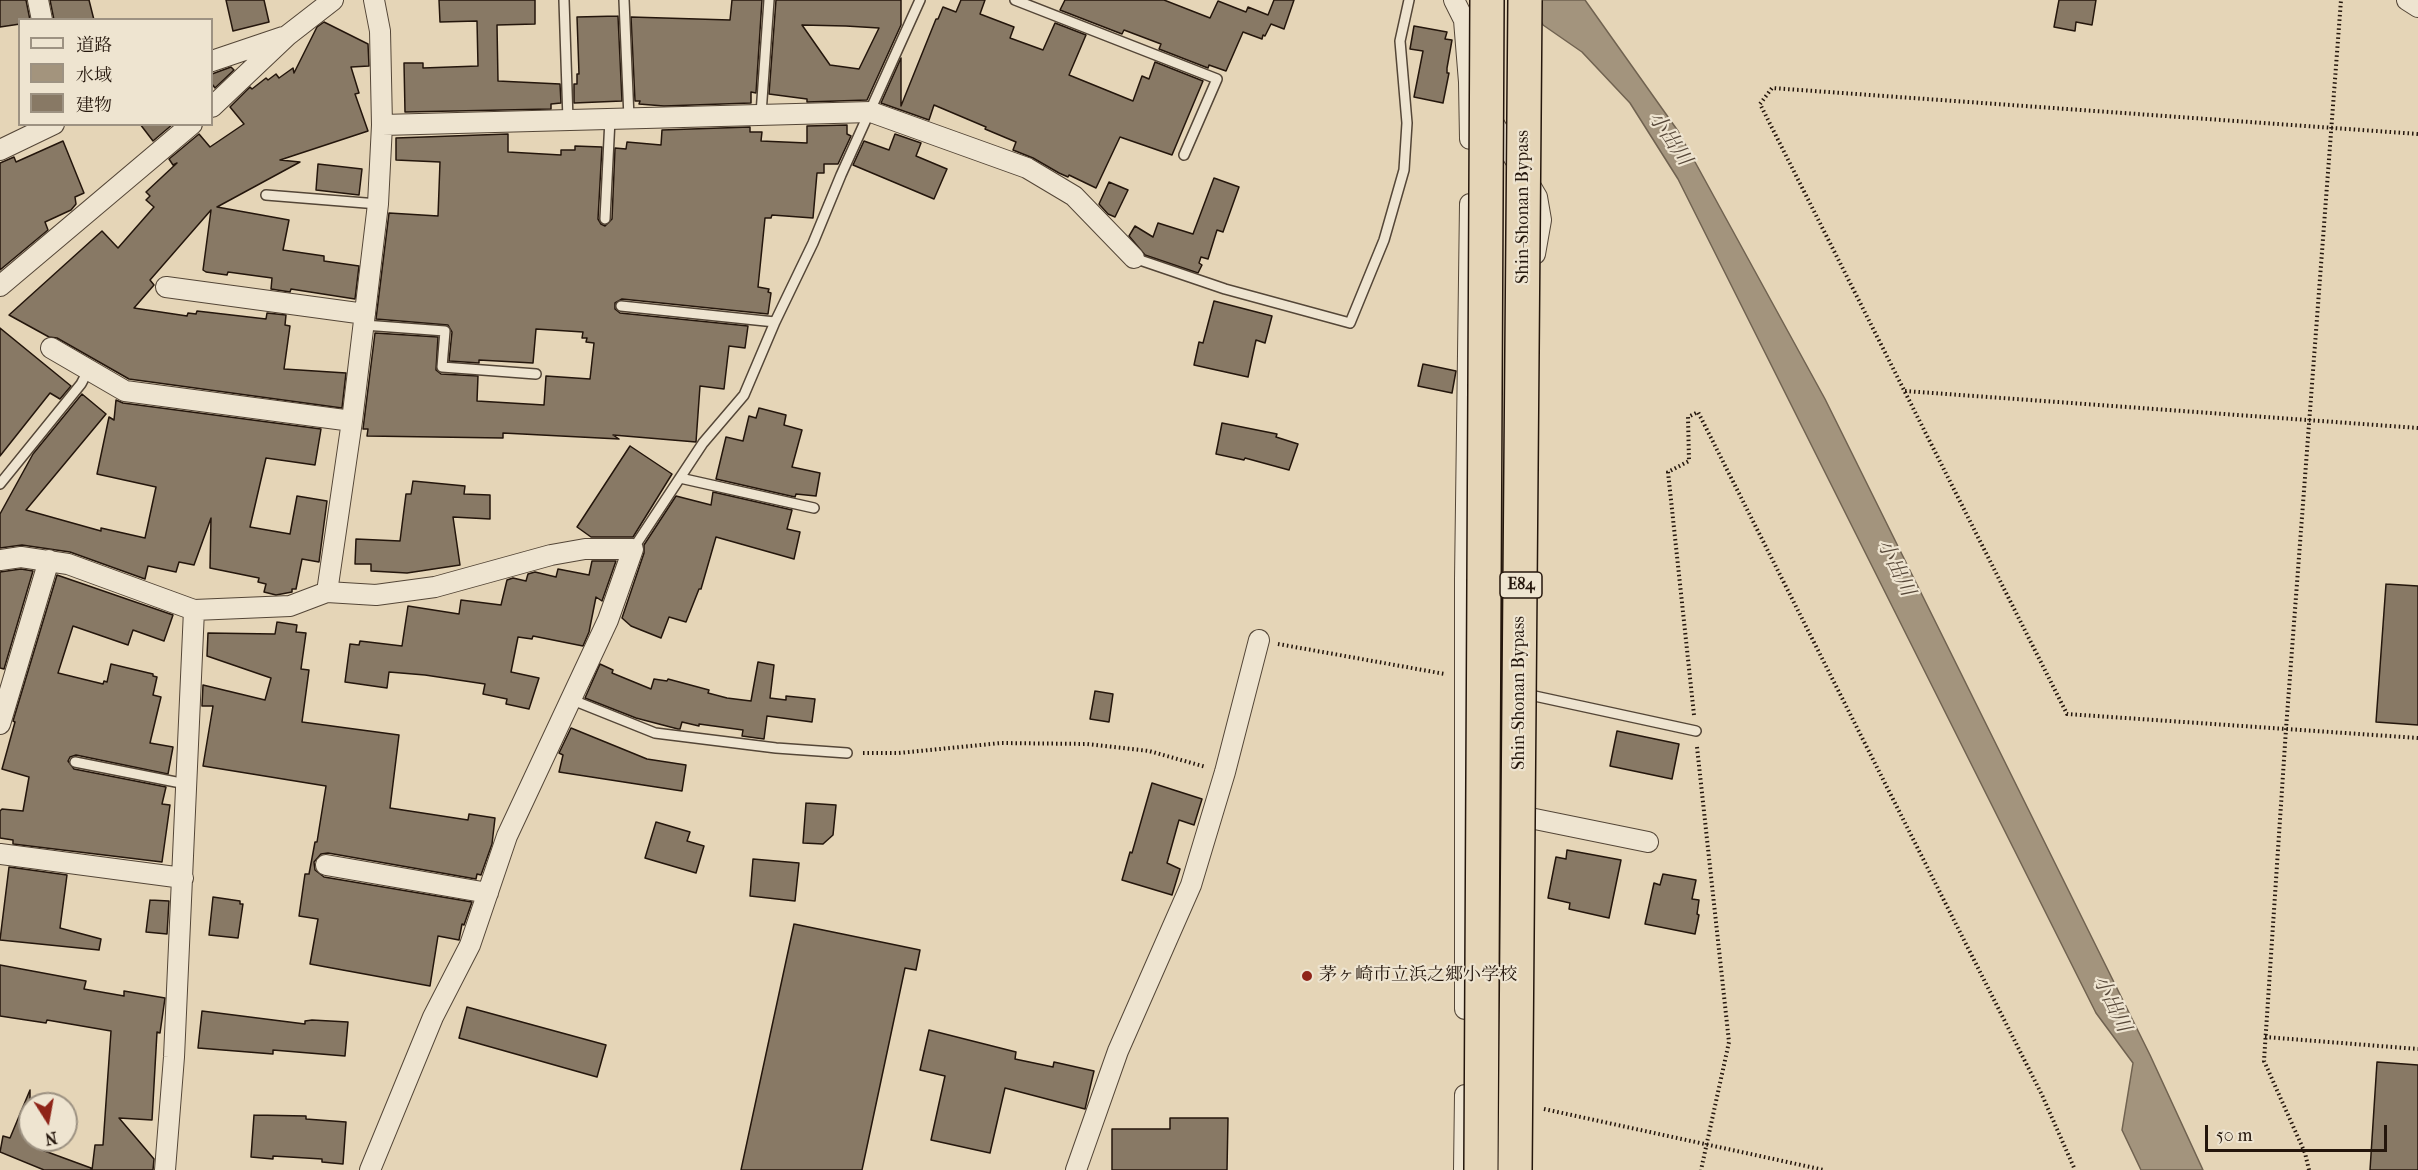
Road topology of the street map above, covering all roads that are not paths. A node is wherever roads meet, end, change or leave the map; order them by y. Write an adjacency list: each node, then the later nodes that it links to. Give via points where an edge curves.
1 (38, 0): 15 (street)
2 (333, 0): 16 (street)
3 (374, 0): 24 (street, via 380,31)
4 (564, 0): 23 (lane)
5 (624, 0): 22 (lane)
6 (769, 0): 21 (lane)
7 (920, 0): 20 (lane)
8 (1015, 0): 28 (lane, via 1217,79)
9 (1409, 0): 32 (lane, via 1400,41 1407,123 1404,170 1384,240 1350,322 1225,289)
10 (1454, 0): 18 (street, via 1464,20)
11 (1487, 0): 69 (highway, Shin-Shonan Bypass / E84, bridge)
12 (1525, 0): 70 (highway, Shin-Shonan Bypass / E84, bridge)
13 (2407, 0): 14 (street)
14 (2418, 7)
15 (42, 18)
16 (288, 35): 17 (street); 19 (street)
17 (213, 61)
18 (1469, 82): 52 (street, via 1537,197 1541,220 1534,271); 68 (street)
19 (213, 106)
20 (871, 112): 21 (street); 32 (street, via 1027,168 1074,196); 37 (lane)
21 (760, 114): 22 (street)
22 (620, 118): 23 (street); 31 (lane)
23 (568, 120): 24 (street)
24 (382, 125): 30 (street)
25 (50, 126): 27 (street)
26 (190, 126): 33 (street)
27 (0, 150)
28 (1184, 154)
29 (266, 195): 30 (lane)
30 (378, 204): 36 (street)
31 (605, 219)
32 (1134, 258)
33 (0, 286)
34 (166, 287): 36 (street)
35 (621, 306): 37 (lane)
36 (364, 320): 40 (lane, via 445,332 442,367); 41 (street)
37 (775, 322): 42 (lane, via 744,394)
38 (51, 348): 39 (street)
39 (89, 369): 41 (street, via 125,391); 43 (lane)
40 (536, 374)
41 (352, 421): 48 (street)
42 (680, 478): 44 (lane); 45 (lane)
43 (0, 484)
44 (814, 508)
45 (633, 549): 48 (street, via 585,549 551,555 435,587 376,595); 53 (street, via 608,620)
46 (0, 560): 47 (street)
47 (49, 560): 49 (street); 51 (street)
48 (327, 592): 49 (street, via 290,606)
49 (194, 610): 58 (street)
50 (1259, 640): 67 (street, via 1191,885 1118,1051)
51 (7, 678): 54 (street)
52 (1530, 695): 55 (lane); 59 (street)
53 (570, 699): 56 (lane, via 655,733); 64 (street, via 507,836)
54 (0, 724)
55 (1696, 731)
56 (847, 753)
57 (75, 762): 58 (lane)
58 (186, 784): 63 (street)
59 (1530, 818): 60 (street); 71 (street)
60 (1648, 842)
61 (0, 854): 63 (street)
62 (326, 865): 64 (street)
63 (183, 878): 65 (street)
64 (488, 893): 66 (street, via 470,945 433,1017)
65 (165, 1170)
66 (370, 1170)
67 (1076, 1170)
68 (1464, 1170)
69 (1481, 1170)
70 (1515, 1170)
71 (1524, 1170)

